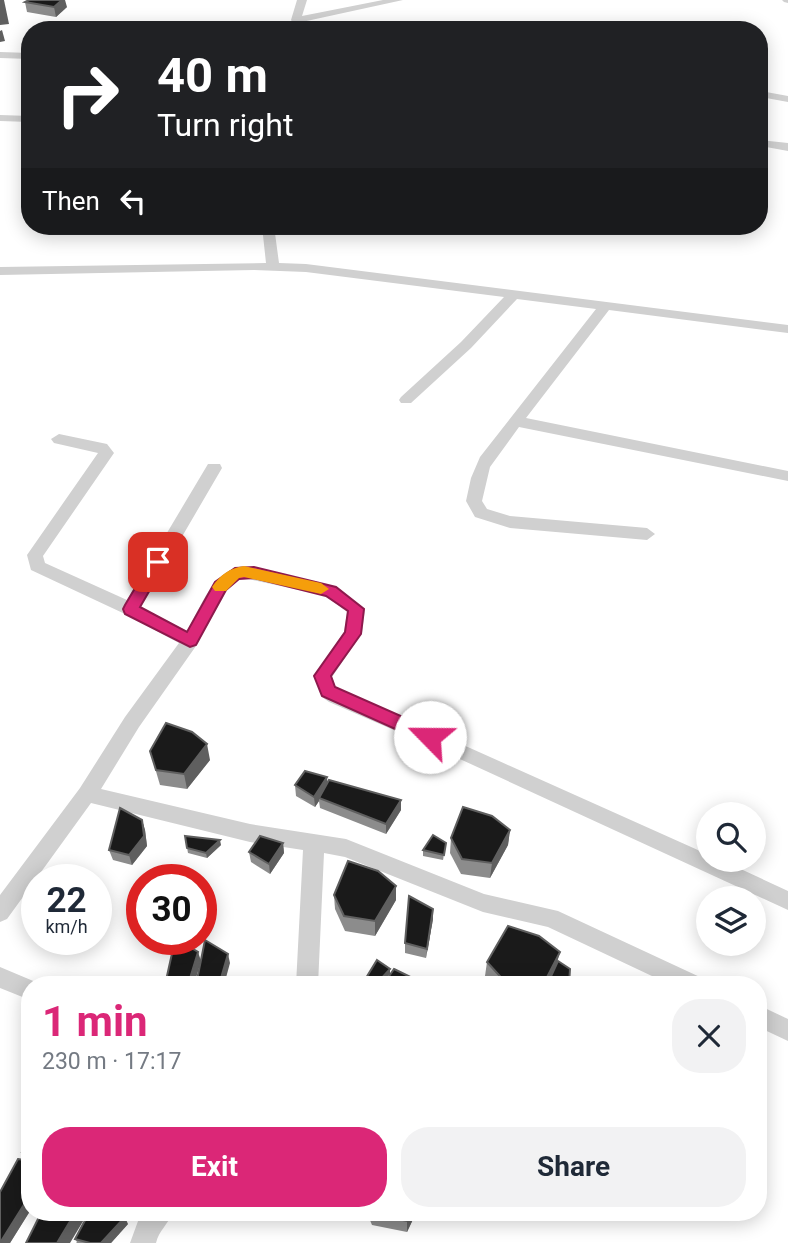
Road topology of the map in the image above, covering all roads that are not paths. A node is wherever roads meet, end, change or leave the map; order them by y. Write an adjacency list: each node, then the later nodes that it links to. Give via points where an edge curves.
1 (302, 0): 3 (street)
2 (398, 0): 3 (street)
3 (296, 20)
4 (0, 55): 5 (street)
5 (21, 56)
6 (768, 95): 7 (street)
7 (788, 99)
8 (0, 118): 9 (street)
9 (21, 119)
10 (768, 144): 11 (street)
11 (788, 147)
12 (269, 235): 13 (street)
13 (273, 267): 14 (street); 15 (street)
14 (0, 271)
15 (514, 294): 16 (street); 18 (street)
16 (606, 305): 17 (street); 19 (street)
17 (788, 329)
18 (407, 400)
19 (516, 421): 22 (street); 23 (street, via 483,465 474,501 481,513 510,522)
20 (60, 439): 24 (street, via 102,448 106,453 35,555 37,566)
21 (214, 468): 24 (street)
22 (788, 476)
23 (648, 534)
24 (131, 609): 25 (street)
25 (190, 641): 26 (street); 28 (street, via 221,586 235,573 254,573 331,592 356,609 353,634 323,676 328,692 335,697)
26 (87, 794): 27 (street); 29 (street)
27 (314, 843): 31 (street); 32 (street, via 346,848 483,903 551,918)
28 (788, 901)
29 (0, 912)
30 (0, 976): 33 (street)
31 (307, 976)
32 (675, 976)
33 (21, 986)
34 (767, 1020): 35 (street)
35 (788, 1030)
36 (150, 1221): 37 (street)
37 (142, 1243)

